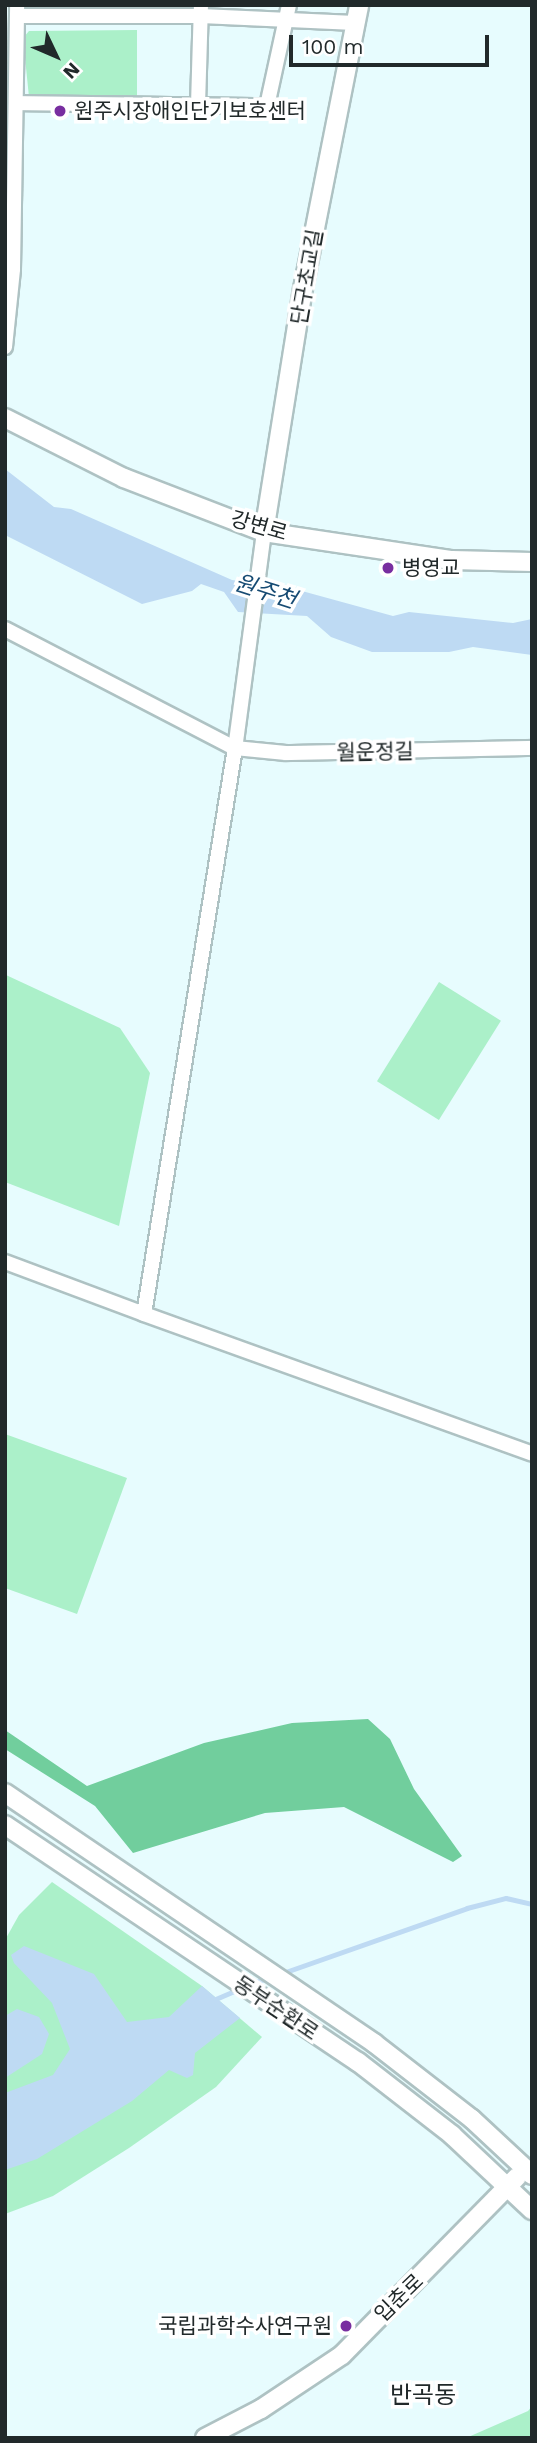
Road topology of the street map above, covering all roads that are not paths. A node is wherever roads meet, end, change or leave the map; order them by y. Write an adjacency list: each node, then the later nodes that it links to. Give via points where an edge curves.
1 (359, 5): 5 (street, 단구초교길)
2 (18, 11): 3 (street); 6 (street)
3 (201, 11): 4 (street); 7 (street)
4 (287, 12): 5 (street); 7 (street, via 267,106)
5 (355, 23): 10 (street, 단구초교길, via 303,289)
6 (16, 103): 7 (street); 8 (street, via 13,269)
7 (198, 104)
8 (5, 347)
9 (5, 418): 10 (street, 강변로, via 124,478)
10 (264, 532): 11 (street, 강변로, via 452,560); 13 (street)
11 (532, 562)
12 (5, 629): 13 (street)
13 (235, 748): 14 (street, 월운정길, via 286,753); 16 (street)
14 (532, 748)
15 (5, 1262): 16 (street)
16 (144, 1314): 17 (street)
17 (532, 1454)
18 (5, 1793): 20 (street, 동부순환로, via 428,2084)
19 (5, 1825): 21 (street, 동부순환로, via 413,2104)
20 (530, 2169): 21 (street, 입춘로)
21 (508, 2185): 22 (street, 동부순환로); 23 (street, 입춘로, via 342,2354 261,2409)
22 (532, 2210)
23 (205, 2438)

